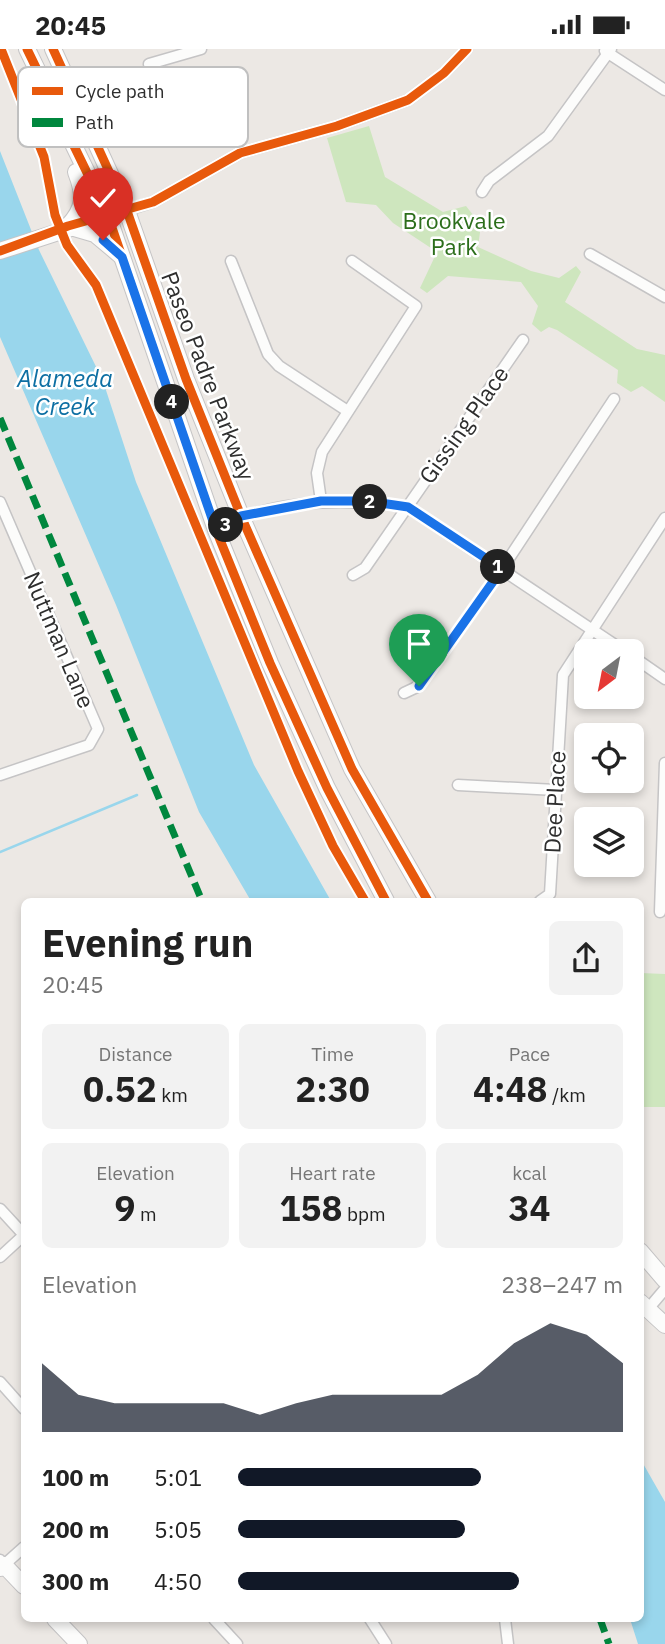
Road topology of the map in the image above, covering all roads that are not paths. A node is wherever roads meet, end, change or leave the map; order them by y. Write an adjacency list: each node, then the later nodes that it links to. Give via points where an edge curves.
1 (27, 49): 7 (main road, Paseo Padre Parkway)
2 (53, 49): 8 (main road, Paseo Padre Parkway)
3 (201, 49): 6 (street)
4 (467, 49): 14 (street, via 408,100 240,153 153,202)
5 (607, 50): 9 (street); 13 (street, via 548,136 489,181)
6 (149, 64)
7 (36, 67)
8 (61, 67)
9 (665, 90)
10 (66, 147): 16 (main road, via 83,191 83,204)
11 (74, 147): 15 (main road, Paseo Padre Parkway)
12 (98, 147): 14 (main road, Paseo Padre Parkway)
13 (482, 192)
14 (127, 211): 15 (street); 29 (main road, Paseo Padre Parkway, via 186,379)
15 (107, 216): 16 (main road); 19 (main road, Paseo Padre Parkway)
16 (67, 227): 17 (main road); 19 (main road, via 95,234)
17 (0, 251)
18 (590, 254): 22 (street)
19 (122, 257): 31 (main road, Paseo Padre Parkway)
20 (231, 261): 25 (street, via 268,354)
21 (352, 261): 25 (street, via 416,306)
22 (665, 297)
23 (523, 340): 28 (street, Gissing Place)
24 (614, 400): 32 (street)
25 (346, 410): 26 (street, via 322,452 317,473)
26 (321, 501): 28 (street); 29 (street)
27 (0, 502): 40 (street, Nuttman Lane, via 98,729 89,745)
28 (408, 507): 32 (street); 33 (street, Gissing Place, via 365,568)
29 (241, 516): 31 (street); 44 (main road, Paseo Padre Parkway, via 352,769)
30 (665, 518): 34 (street, Dee Place)
31 (216, 530): 43 (main road, Paseo Padre Parkway, via 327,789)
32 (502, 569): 34 (street); 38 (street, via 419,686)
33 (353, 575)
34 (592, 629): 35 (street); 42 (street, Dee Place, via 563,675)
35 (607, 639)
36 (644, 664): 37 (street)
37 (665, 679)
38 (404, 693)
39 (665, 763): 46 (street)
40 (0, 775)
41 (458, 785): 42 (street)
42 (556, 790): 45 (street, Dee Place, via 550,894)
43 (384, 898)
44 (426, 898)
45 (544, 898)
46 (660, 912)
47 (0, 1209): 48 (street)
48 (21, 1232)
49 (21, 1238): 51 (street)
50 (644, 1256): 52 (main road)
51 (0, 1257)
52 (665, 1280)
53 (665, 1289): 54 (street)
54 (644, 1305): 55 (main road)
55 (665, 1325)
56 (0, 1381): 57 (street)
57 (21, 1406)
58 (21, 1548): 59 (street)
59 (1, 1564): 60 (main road)
60 (21, 1583)
61 (58, 1622): 65 (main road)
62 (217, 1622): 66 (street)
63 (372, 1622): 67 (street)
64 (505, 1622): 68 (street)
65 (79, 1644)
66 (237, 1644)
67 (386, 1644)
68 (508, 1644)

